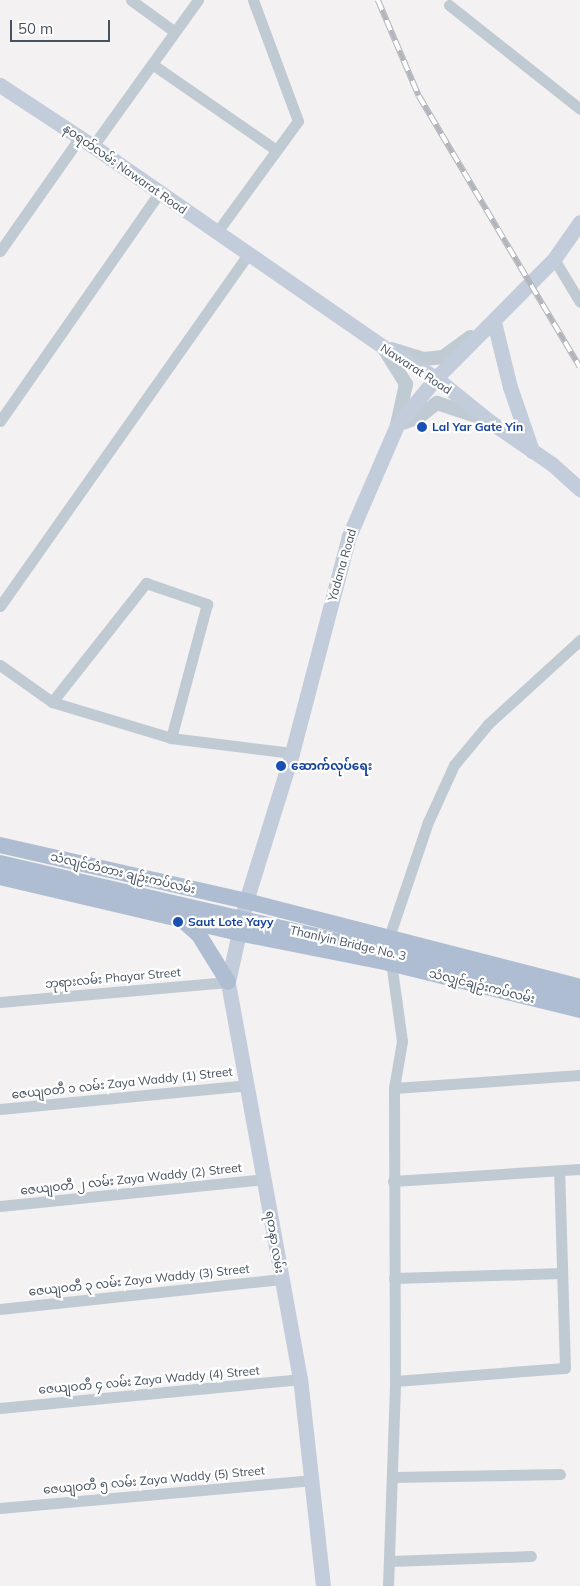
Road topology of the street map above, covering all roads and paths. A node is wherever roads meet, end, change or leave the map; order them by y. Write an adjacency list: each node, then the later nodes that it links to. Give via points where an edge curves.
1 (131, 0): 5 (street)
2 (198, 0): 5 (street)
3 (253, 0): 11 (street, via 298,121)
4 (448, 5): 8 (street)
5 (176, 32): 6 (street)
6 (152, 64): 10 (street); 11 (street)
7 (0, 86): 9 (main road, နဝရတ်လမ်း Nawarat Road)
8 (580, 109)
9 (80, 137): 10 (main road, နဝရတ်လမ်း Nawarat Road); 15 (street)
10 (94, 146): 12 (main road, နဝရတ်လမ်း Nawarat Road)
11 (276, 150): 14 (street)
12 (159, 193): 14 (main road, နဝရတ်လမ်း Nawarat Road); 22 (street)
13 (580, 222): 17 (main road)
14 (217, 232): 16 (main road, နဝရတ်လမ်း Nawarat Road)
15 (0, 251)
16 (248, 254): 20 (main road, Nawarat Road); 27 (street)
17 (554, 259): 18 (street); 19 (main road, Yadana Road)
18 (580, 302)
19 (494, 322): 20 (street, via 443,357 424,359); 21 (main road, Yadana Road); 25 (main road, via 510,387)
20 (383, 347): 21 (main road, Nawarat Road); 24 (street, via 406,384)
21 (436, 378): 23 (main road, Nawarat Road); 24 (main road, Yadana Road)
22 (0, 421)
23 (489, 421): 24 (street, via 437,403 418,417); 25 (main road, Nawarat Road)
24 (397, 425): 32 (main road, Yadana Road, via 349,536)
25 (532, 451): 26 (main road, Nawarat Road)
26 (580, 489)
27 (0, 606)
28 (580, 640): 39 (street, via 488,724 454,765 428,822)
29 (0, 665): 30 (street)
30 (52, 702): 31 (street); 31 (street, via 146,583 207,604)
31 (171, 738): 32 (street)
32 (292, 753): 36 (main road, Yadana Road)
33 (0, 845): 36 (main road, သံလျင်တံတား ချဉ်းကပ်လမ်း)
34 (0, 862): 43 (main road, Thanlyin Bridge No. 3, bridge)
35 (0, 877): 37 (main road)
36 (246, 901): 38 (main road, ရတနာ လမ်း); 39 (main road, သံလျှင်ချဉ်းကပ်လမ်း)
37 (179, 918): 38 (main road); 41 (main road, via 199,935)
38 (238, 933): 40 (main road, သံလျှင်ချဉ်းကပ်လမ်း); 41 (main road, ရတနာ လမ်း)
39 (388, 940): 40 (street); 42 (main road, သံလျှင်ချဉ်းကပ်လမ်း)
40 (389, 963): 45 (main road, သံလျှင်ချဉ်းကပ်လမ်း); 48 (street, via 402,1041)
41 (228, 982): 44 (street, ဘုရားလမ်း Phayar Street); 47 (main road, ရတနာ လမ်း)
42 (580, 987)
43 (580, 997)
44 (0, 1002)
45 (580, 1010)
46 (580, 1075): 48 (street)
47 (247, 1084): 49 (street, ဇေယျဝတီ ၁ လမ်း Zaya Waddy (1) Street); 52 (main road, ရတနာ လမ်း)
48 (394, 1088): 53 (street)
49 (0, 1109)
50 (580, 1169): 51 (street)
51 (559, 1171): 53 (street); 55 (street)
52 (265, 1179): 54 (street, ဇေယျဝတီ ၂ လမ်း Zaya Waddy (2) Street); 57 (main road, ရတနာ လမ်း)
53 (393, 1181): 56 (street)
54 (0, 1206)
55 (562, 1273): 56 (street); 60 (street, via 564,1368)
56 (394, 1278): 60 (street)
57 (281, 1279): 58 (street, ဇေယျဝတီ ၃ လမ်း Zaya Waddy (3) Street); 59 (main road, ရတနာ လမ်း)
58 (0, 1309)
59 (300, 1379): 61 (street, ဇေယျဝတီ ၄ လမ်း Zaya Waddy (4) Street); 64 (main road, ရတနာ လမ်း)
60 (396, 1381): 63 (street)
61 (0, 1408)
62 (560, 1474): 63 (street)
63 (392, 1477): 67 (street)
64 (311, 1480): 65 (street, ဇေယျဝတီ ၅ လမ်း Zaya Waddy (5) Street); 68 (main road, ရတနာ လမ်း)
65 (0, 1508)
66 (531, 1556): 67 (street)
67 (390, 1560): 69 (street)
68 (323, 1586)
69 (388, 1586)

